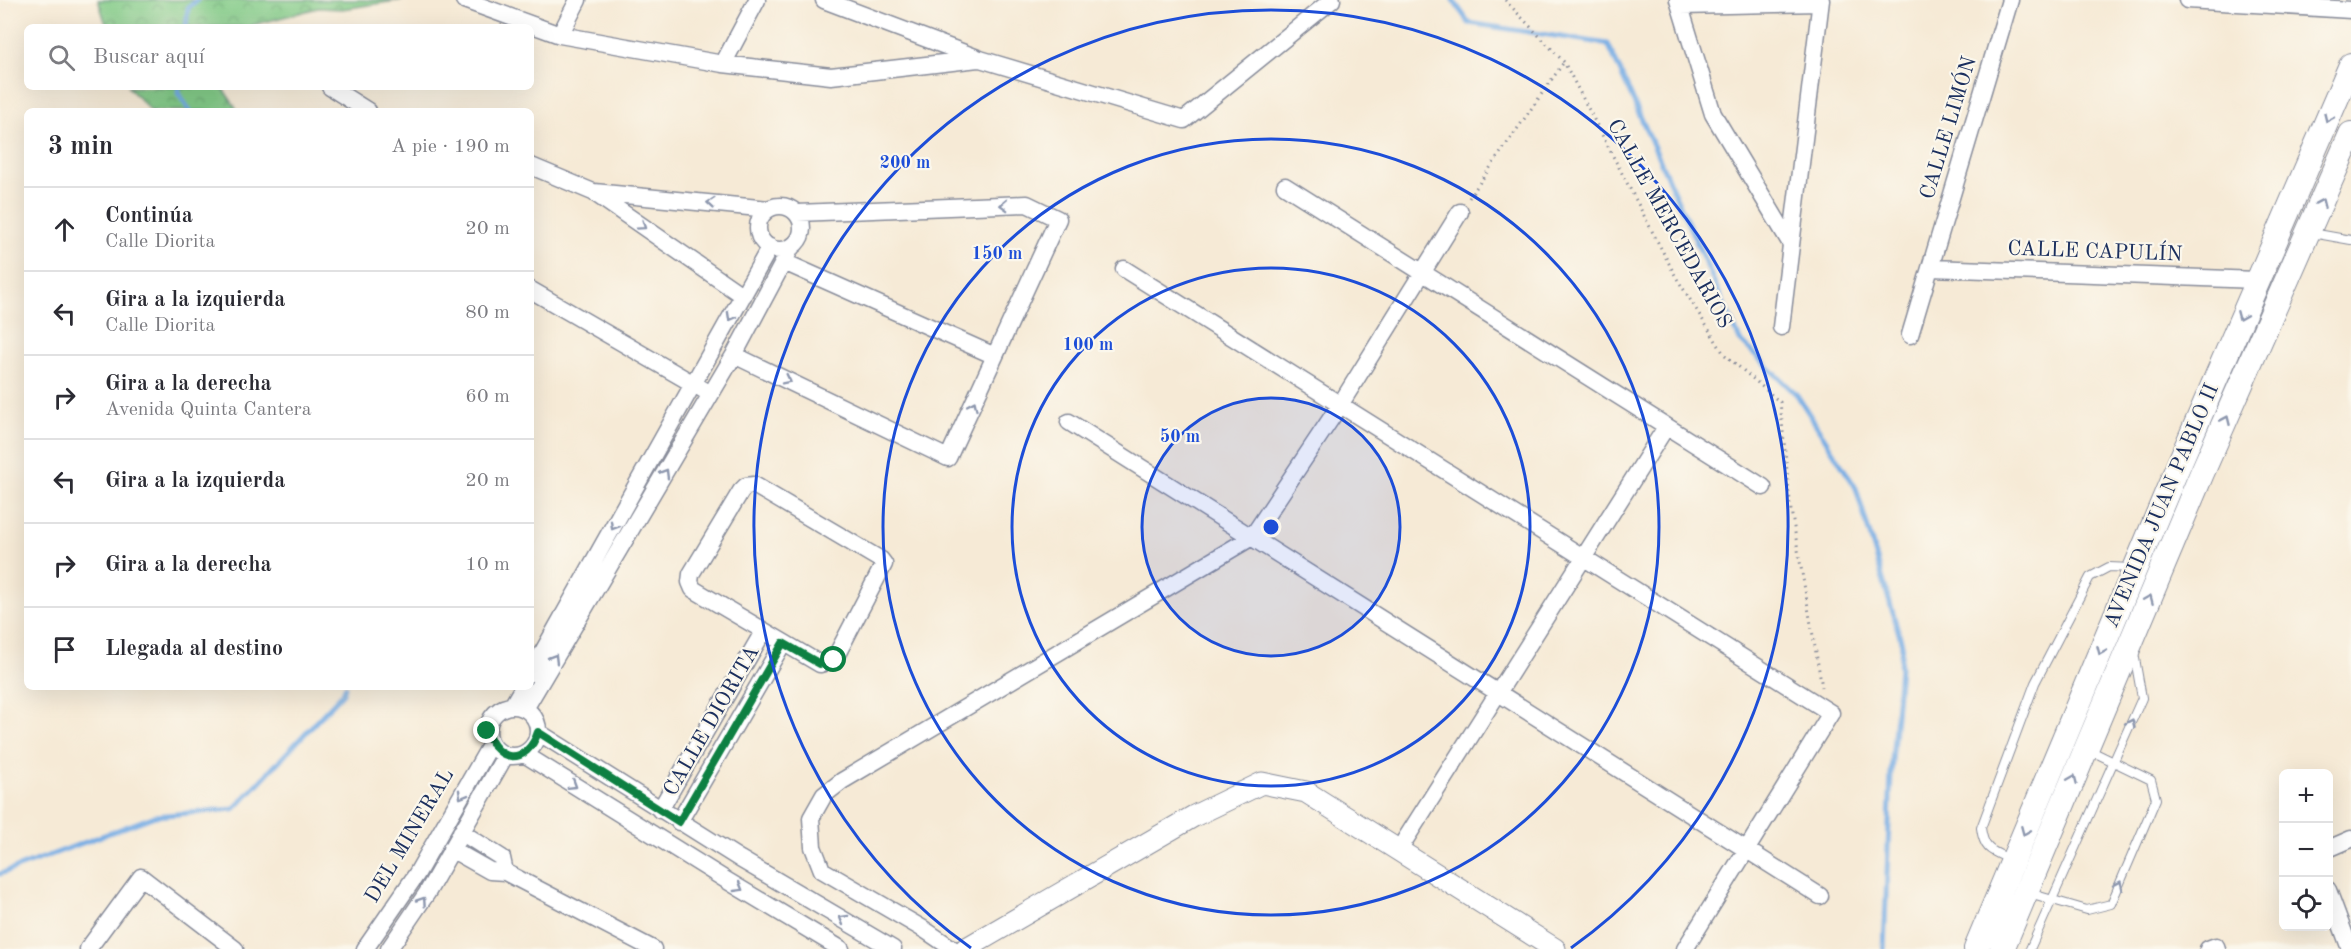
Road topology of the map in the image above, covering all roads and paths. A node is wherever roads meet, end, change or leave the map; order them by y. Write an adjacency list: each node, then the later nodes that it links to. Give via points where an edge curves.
1 (464, 0): 12 (street)
2 (579, 0): 14 (street)
3 (757, 0): 17 (street)
4 (824, 0): 15 (street)
5 (1332, 0): 15 (street, via 1184,120)
6 (1504, 0): 16 (path, CALLE MERCEDARIOS)
7 (2010, 0): 33 (street, CALLE LIMÓN)
8 (2187, 0): 11 (street)
9 (1820, 2): 10 (street); 30 (street)
10 (1680, 3): 30 (street, via 1713,114)
11 (2351, 9)
12 (530, 24)
13 (534, 26): 14 (street)
14 (560, 35): 17 (street)
15 (980, 59): 17 (street, via 831,76)
16 (1564, 62): 26 (path); 62 (path, CALLE MERCEDARIOS, via 1676,277 1724,354 1780,402 1791,510 1823,691)
17 (723, 64)
18 (2351, 65): 36 (main road, AVENIDA JUAN PABLO II, one-way to 36)
19 (335, 90): 20 (street)
20 (363, 108)
21 (2349, 143): 28 (main road, AVENIDA JUAN PABLO II, one-way to 21)
22 (534, 167): 24 (street)
23 (1285, 186): 35 (street)
24 (593, 192): 25 (street, one-way to 24); 38 (street, one-way to 38)
25 (769, 209): 27 (street, via 783,206); 31 (street, via 758,229)
26 (1460, 212): 35 (street)
27 (797, 213): 32 (street, via 803,227); 42 (street, one-way to 27, via 1059,219 1027,204)
28 (2308, 232): 29 (lane); 54 (main road, AVENIDA JUAN PABLO II, one-way to 28)
29 (2351, 240)
30 (1791, 244): 39 (street)
31 (770, 247): 32 (street); 38 (street)
32 (788, 255): 41 (street); 42 (street)
33 (1931, 268): 36 (street, CALLE CAPULÍN); 40 (street, CALLE LIMÓN)
34 (1124, 269): 45 (street)
35 (1422, 273): 45 (street); 47 (street)
36 (2257, 280): 52 (main road, AVENIDA JUAN PABLO II, one-way to 52)
37 (534, 292): 43 (street)
38 (743, 296): 43 (street, one-way to 43)
39 (1781, 327)
40 (1910, 335)
41 (734, 355): 42 (street, one-way to 42, via 948,458); 44 (street)
42 (995, 356)
43 (695, 384): 44 (street); 49 (street)
44 (711, 395): 49 (street, one-way to 44)
45 (1340, 405): 50 (street); 51 (street)
46 (1069, 422): 50 (street)
47 (1666, 427): 48 (street); 51 (street)
48 (1762, 487)
49 (641, 495): 56 (street, one-way to 56); 57 (street, one-way to 49)
50 (1252, 537): 60 (street); 90 (street, via 852,774 824,795 811,818 813,847 822,870)
51 (1584, 557): 60 (street); 62 (street)
52 (2136, 568): 77 (main road, AVENIDA JUAN PABLO II, one-way to 77); 77 (lane, via 2109,567 2090,577 2036,683 1981,828 1987,849)
53 (764, 632): 55 (street, CALLE DIORITA); 55 (street, CALLE DIORITA, via 693,589 690,582 691,574 741,491 754,484 884,564 834,660 820,664); 69 (street, CALLE DIORITA)
54 (2131, 641): 65 (main road, AVENIDA JUAN PABLO II); 68 (lane, one-way to 54, via 2142,698)
55 (783, 643): 70 (street, CALLE DIORITA)
56 (534, 668)
57 (534, 679)
58 (522, 690): 61 (street)
59 (528, 690): 61 (street, one-way to 59)
60 (1498, 693): 75 (street); 76 (street)
61 (518, 707): 63 (street, via 535,719); 64 (street, via 500,709 490,718 487,731)
62 (1831, 713): 75 (street)
63 (538, 732): 66 (street, via 534,744); 69 (street)
64 (491, 744): 67 (street); 85 (street, DEL MINERAL, one-way to 85, via 416,875)
65 (2086, 748): 68 (lane); 79 (main road, AVENIDA JUAN PABLO II, one-way to 65)
66 (524, 754): 67 (street); 88 (street, one-way to 88)
67 (505, 756): 71 (street, DEL MINERAL)
68 (2115, 761): 81 (lane); 81 (lane, one-way to 68, via 2087,910 2111,904 2156,800 2151,780)
69 (660, 810): 70 (street)
70 (679, 822): 89 (street, one-way to 70)
71 (461, 832): 74 (street, DEL MINERAL); 78 (street, via 502,858)
72 (2351, 839): 73 (street)
73 (2333, 847)
74 (451, 849): 78 (street, via 490,871); 86 (street, DEL MINERAL, one-way to 74)
75 (1746, 849): 80 (street); 93 (street)
76 (1398, 851): 91 (street, via 1306,792 1262,783 1194,816); 92 (street)
77 (2012, 860): 94 (main road, AVENIDA JUAN PABLO II)
78 (505, 872): 87 (street)
79 (2026, 892): 81 (lane); 95 (main road, AVENIDA JUAN PABLO II)
80 (1820, 896)
81 (2054, 900): 96 (lane)
82 (2333, 903): 99 (street)
83 (88, 949): 84 (street, via 141,878)
84 (235, 949)
85 (365, 949)
86 (389, 949)
87 (653, 949)
88 (841, 949)
89 (893, 949)
90 (953, 949)
91 (965, 949)
92 (1555, 949)
93 (1684, 949)
94 (1976, 949)
95 (2002, 949)
96 (2030, 949)
97 (2208, 949): 98 (street)
98 (2217, 949)
99 (2350, 949)

